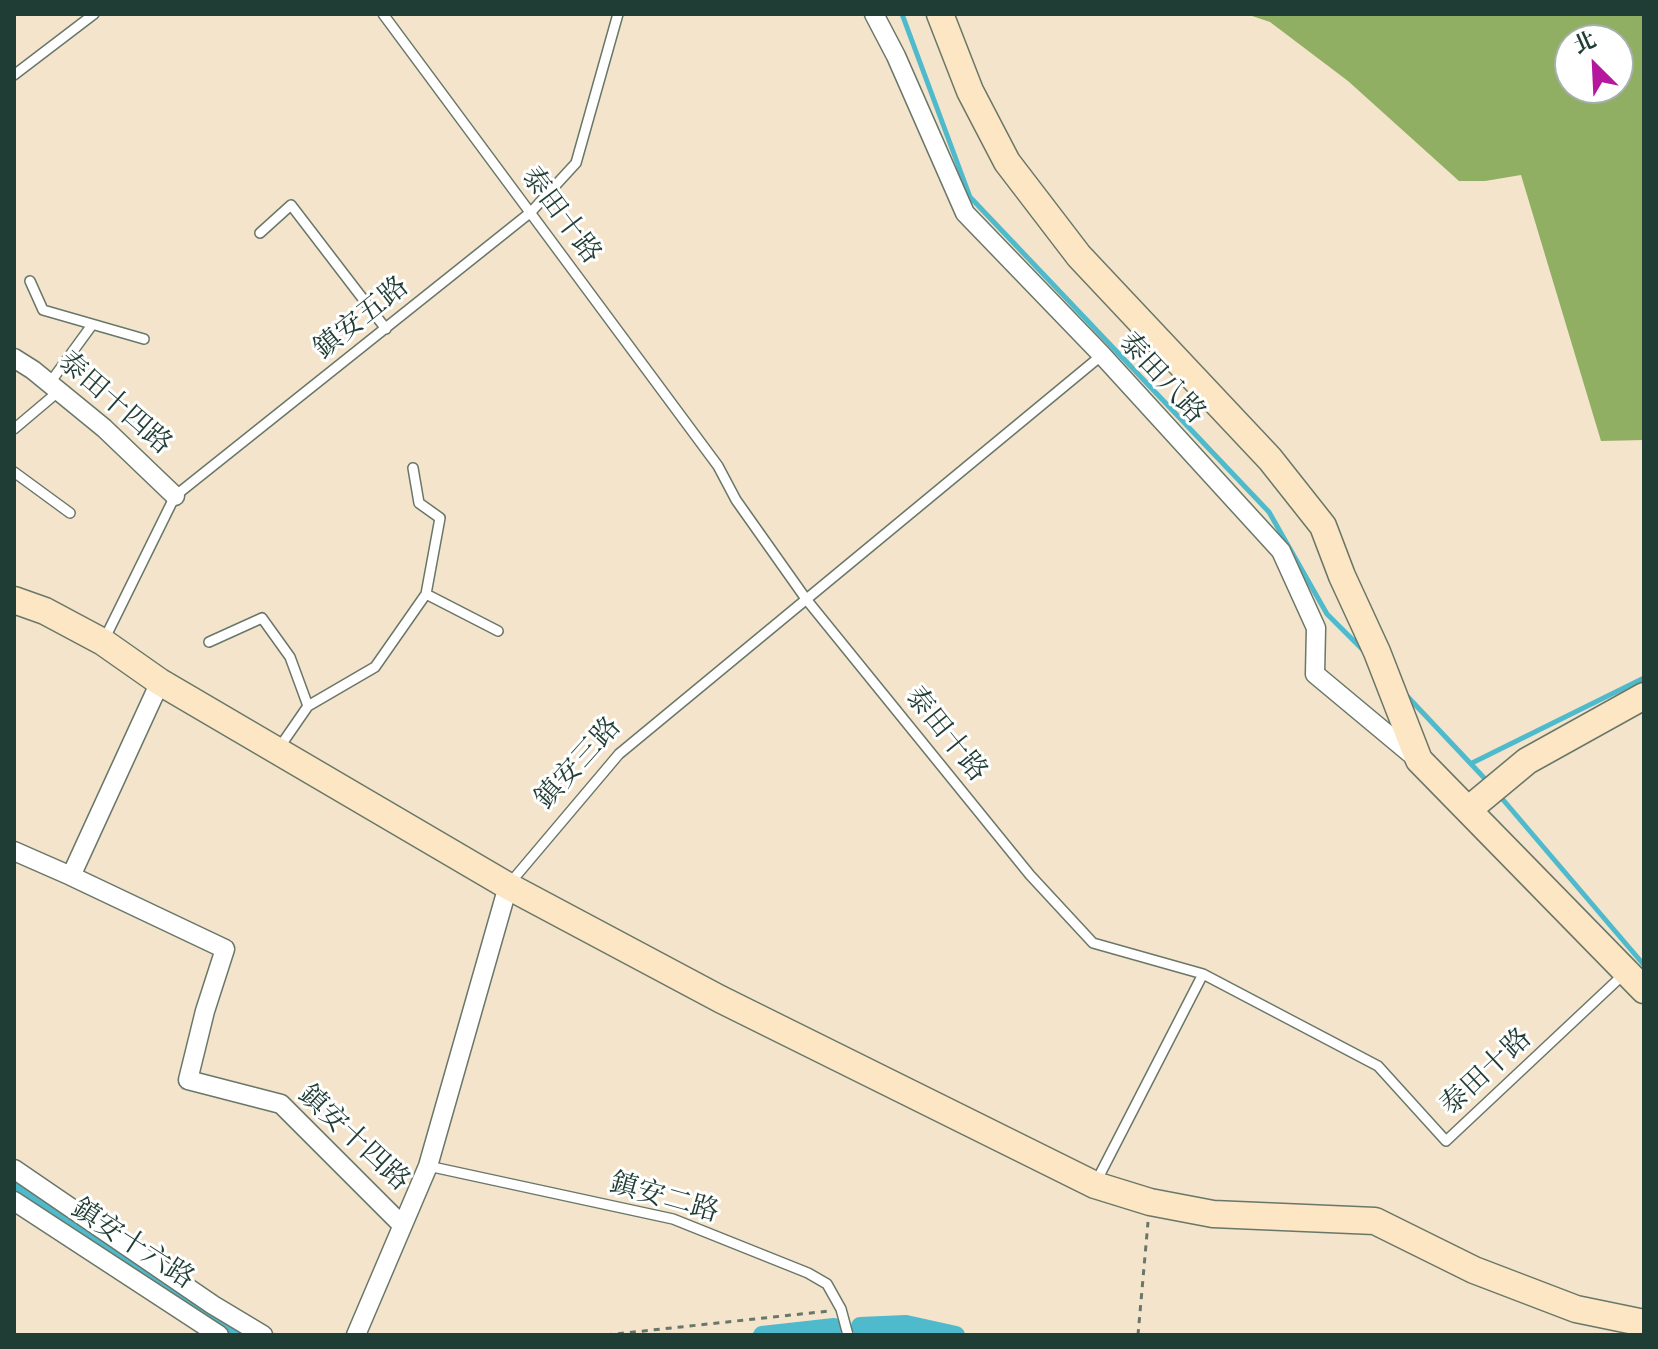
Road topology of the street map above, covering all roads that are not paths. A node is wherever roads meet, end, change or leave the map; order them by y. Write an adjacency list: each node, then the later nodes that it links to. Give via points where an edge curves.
1 (94, 14): 6 (lane)
2 (383, 14): 7 (lane, 泰田十路)
3 (618, 14): 7 (lane, 鎮安五路, via 576,163)
4 (874, 14): 13 (street, 泰田八路, via 965,213)
5 (940, 14): 31 (street, via 970,91 1007,162 1079,256 1270,459 1323,526)
6 (14, 75)
7 (531, 212): 11 (lane, 鎮安五路); 22 (lane, 泰田十路, via 718,466)
8 (260, 233): 11 (lane, via 291,205)
9 (30, 281): 10 (lane, via 43,310)
10 (92, 325): 12 (lane); 15 (lane)
11 (386, 329): 19 (lane, 鎮安五路)
12 (144, 339)
13 (1102, 355): 22 (lane, 鎮安三路); 31 (street, 泰田八路, via 1281,551 1316,628 1315,674)
14 (14, 358): 15 (street, 泰田十四路)
15 (54, 388): 16 (lane); 19 (street, 泰田十四路)
16 (14, 429)
17 (413, 468): 21 (lane, via 419,503 440,518)
18 (14, 472): 20 (lane)
19 (175, 496): 25 (lane, 鎮安五路)
20 (70, 513)
21 (426, 594): 24 (lane); 29 (lane, via 375,667)
22 (806, 599): 35 (lane, 鎮安三路, via 619,754); 36 (lane, 泰田十路, via 1030,875 1093,943)
23 (14, 600): 25 (street)
24 (498, 631)
25 (103, 642): 27 (street)
26 (209, 642): 29 (lane, via 262,618 290,657)
27 (160, 682): 30 (street); 34 (street)
28 (1644, 696): 32 (street, via 1527,761)
29 (308, 706): 30 (lane)
30 (277, 751): 35 (street)
31 (1419, 760): 32 (street)
32 (1468, 810): 37 (street)
33 (14, 851): 34 (street, 鎮安十四路)
34 (71, 876): 42 (street, 鎮安十四路, via 225,949 188,1080 281,1104)
35 (508, 886): 38 (street, 鎮安三路); 40 (street, via 720,999)
36 (1203, 974): 37 (lane, 泰田十路, via 1378,1066 1446,1141); 40 (lane)
37 (1636, 981)
38 (428, 1166): 42 (street, 鎮安三路); 47 (lane, 鎮安二路, via 673,1219 808,1273 827,1284)
39 (14, 1169): 45 (street)
40 (1095, 1185): 43 (street, via 1213,1214 1375,1221 1474,1270 1576,1309)
41 (14, 1201): 44 (street, 鎮安十六路)
42 (402, 1225): 46 (street, 鎮安三路)
43 (1644, 1323)
44 (219, 1335)
45 (263, 1335)
46 (356, 1335)
47 (848, 1335)

